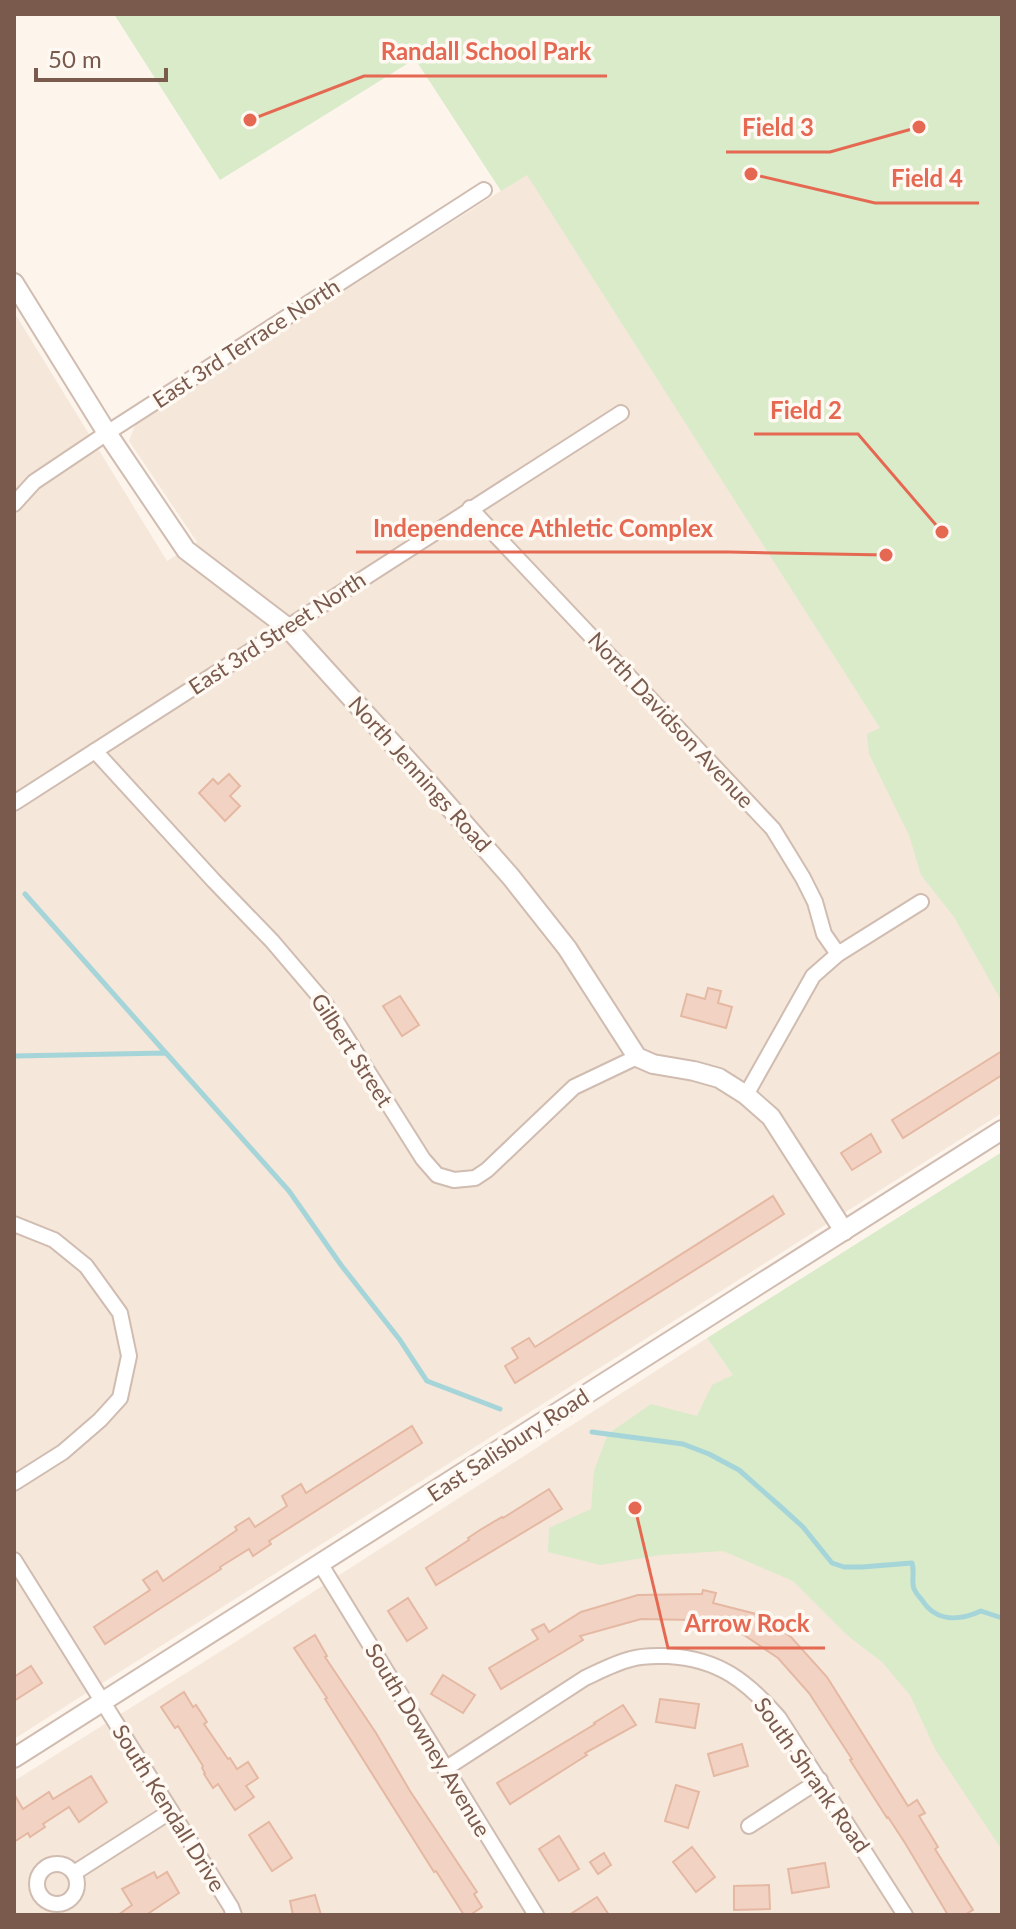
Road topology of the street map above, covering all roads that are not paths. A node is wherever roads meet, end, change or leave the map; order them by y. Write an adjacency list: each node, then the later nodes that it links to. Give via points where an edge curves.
1 (484, 190): 4 (street, East 3rd Terrace North)
2 (14, 283): 4 (street, North Jennings Road)
3 (621, 413): 6 (street, East 3rd Street North)
4 (107, 433): 5 (street, East 3rd Terrace North, via 34,482); 7 (street, North Jennings Road, via 186,550)
5 (14, 504)
6 (470, 508): 7 (street, East 3rd Street North); 11 (street, North Davidson Avenue, via 773,829 803,878 824,934)
7 (287, 627): 8 (street, East 3rd Street North); 12 (street, North Jennings Road, via 511,877 567,948)
8 (95, 751): 9 (street, East 3rd Street North); 12 (street, Gilbert Street, via 324,1002 437,1175 475,1178 574,1087)
9 (14, 803)
10 (921, 902): 11 (street)
11 (838, 954): 13 (street, via 813,976)
12 (637, 1057): 13 (street, via 719,1078)
13 (746, 1095): 16 (street, via 771,1117)
14 (1002, 1130): 16 (street, East Salisbury Road)
15 (14, 1224): 17 (street, via 54,1240 86,1266 120,1313 129,1356 120,1398 63,1452)
16 (844, 1231): 19 (street, East Salisbury Road)
17 (14, 1483)
18 (14, 1560): 20 (street, South Kendall Drive)
19 (321, 1565): 20 (street, East Salisbury Road); 22 (street, South Downey Avenue)
20 (103, 1702): 21 (street, East Salisbury Road); 24 (street, South Kendall Drive)
21 (14, 1758)
22 (445, 1769): 23 (street, South Shrank Road, via 585,1678 634,1658 655,1656 697,1659 748,1685 779,1718); 28 (street, South Downey Avenue)
23 (820, 1780): 25 (street); 29 (street, South Shrank Road)
24 (171, 1811): 26 (street); 27 (street, South Kendall Drive)
25 (749, 1826)
26 (74, 1873)
27 (234, 1915)
28 (536, 1915)
29 (905, 1915)

